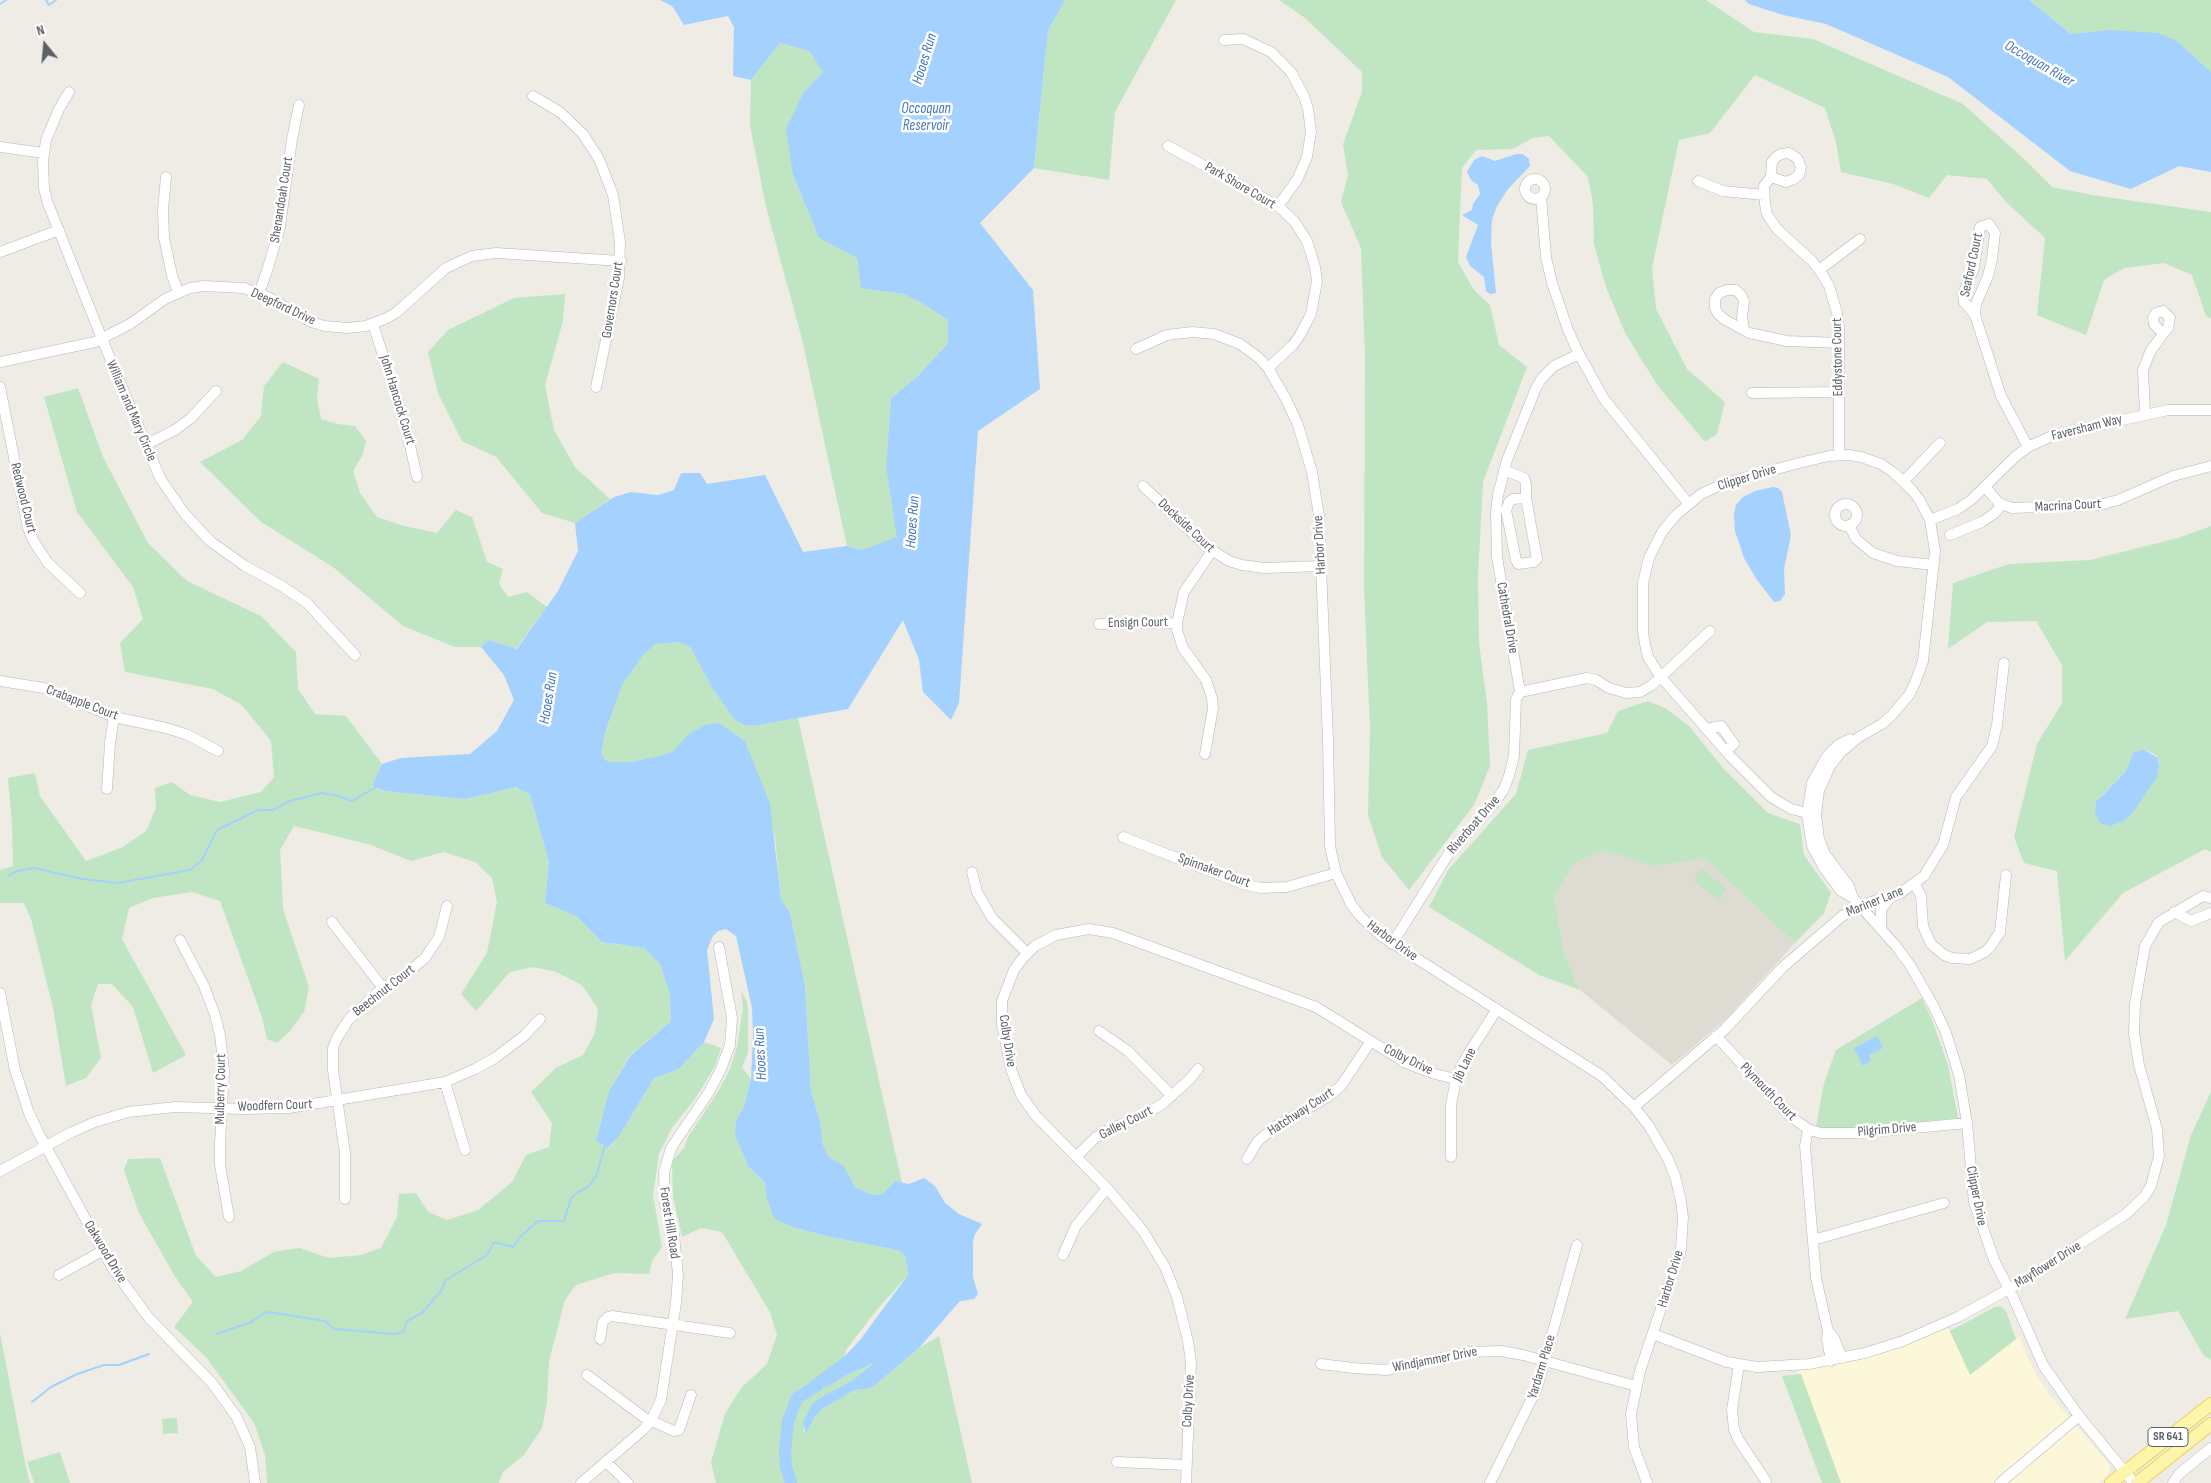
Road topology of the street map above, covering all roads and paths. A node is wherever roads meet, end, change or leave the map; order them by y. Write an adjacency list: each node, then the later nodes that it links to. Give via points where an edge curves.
1 (1224, 40): 13 (street, via 1243,39 1271,52 1294,78 1308,109 1311,132 1307,156 1297,180)
2 (70, 92): 7 (street, William and Mary Circle, via 52,124)
3 (533, 96): 17 (street, Governors Court, via 572,122 599,159 616,208)
4 (299, 105): 20 (street, Shenandoah Court, via 280,227)
5 (1168, 146): 13 (street, Park Shore Court)
6 (0, 147): 7 (street)
7 (44, 153): 14 (street, William and Mary Circle, via 44,188)
8 (166, 177): 19 (street, via 164,238)
9 (1771, 177): 11 (street, via 1764,186)
10 (1698, 181): 11 (street, via 1723,191)
11 (1764, 195): 18 (street, Eddystone Court, via 1768,214 1776,229)
12 (1542, 197): 28 (street, via 1546,257 1552,283)
13 (1278, 206): 30 (street, Park Shore Court, via 1294,221 1307,241 1315,267 1316,295 1312,314 1300,336)
14 (58, 230): 16 (street); 25 (street, William and Mary Circle)
15 (1860, 239): 18 (street)
16 (0, 252)
17 (621, 261): 22 (street, Deepford Drive, via 496,253 472,256 446,268 398,312); 32 (street, Governors Court, via 617,296)
18 (1819, 270): 26 (street, Eddystone Court, via 1834,299)
19 (178, 292): 20 (street, Deepford Drive, via 218,285); 25 (street, Deepford Drive)
20 (259, 293): 22 (street, Deepford Drive, via 310,322 346,328)
21 (1975, 315): 21 (street, Seaford Court, via 1992,259 1995,233 1989,224 1980,227 1974,268 1963,294 1964,302); 40 (street, Seaford Court, via 2001,396)
22 (373, 324): 44 (street, John Hancock Court, via 407,432)
23 (1744, 329): 26 (street, via 1772,339)
24 (2163, 334): 37 (street, via 2150,352 2143,370)
25 (102, 339): 29 (street, Deepford Drive, via 80,347); 38 (street, William and Mary Circle)
26 (1839, 343): 34 (street, Eddystone Court)
27 (1136, 349): 30 (street, Harbor Drive, via 1166,336 1204,332 1240,344)
28 (1579, 354): 43 (street, Cathedral Drive, via 1554,366 1542,378); 49 (street, via 1604,399)
29 (0, 362)
30 (1268, 368): 56 (street, Harbor Drive, via 1286,399 1307,451 1316,494)
31 (0, 386): 57 (street, Redwood Court, via 31,535 48,563)
32 (596, 387)
33 (216, 391): 38 (street, via 191,418)
34 (1839, 392): 35 (street); 41 (street, Eddystone Court)
35 (1752, 393)
36 (2211, 410): 37 (street, Faversham Way, via 2185,408)
37 (2146, 414): 40 (street, Faversham Way, via 2054,435)
38 (145, 444): 61 (street, William and Mary Circle, via 172,498 196,528 232,557 307,603)
39 (1940, 444): 45 (street)
40 (2028, 447): 47 (street, Faversham Way)
41 (1839, 455): 45 (street, Clipper Drive, via 1870,460); 49 (street, Clipper Drive, via 1812,459 1725,483)
42 (2211, 466): 50 (street, Macrina Court, via 2173,476 2100,505 2012,508)
43 (1504, 470): 48 (street, via 1524,478); 65 (street, Cathedral Drive, via 1496,512 1497,557)
44 (417, 477)
45 (1904, 481): 51 (street, Clipper Drive, via 1920,499)
46 (1143, 486): 54 (street, Dockside Court)
47 (1986, 488): 50 (street); 51 (street, Faversham Way, via 1958,509)
48 (1526, 498): 48 (street, via 1537,559 1518,564 1506,510 1513,499)
49 (1688, 504): 63 (street, Clipper Drive, via 1655,544 1643,583 1645,644 1648,657)
50 (2001, 505): 53 (street, via 1990,518)
51 (1930, 520): 55 (street, Clipper Drive)
52 (1849, 525): 55 (street, via 1856,539 1873,553 1897,562)
53 (1950, 535)
54 (1212, 551): 56 (street, Dockside Court, via 1242,566); 58 (street, via 1184,592)
55 (1934, 565): 70 (street, Clipper Drive, via 1923,662 1918,678 1892,715 1844,748 1830,766)
56 (1321, 566): 73 (street, Harbor Drive, via 1330,846)
57 (80, 593)
58 (1177, 622): 59 (street, Ensign Court); 68 (street, via 1184,648 1206,680 1212,698)
59 (1098, 624)
60 (1710, 632): 63 (street)
61 (355, 655)
62 (2004, 663): 75 (street, Mariner Lane, via 1992,746 1960,788 1941,850)
63 (1660, 676): 65 (street, via 1640,692 1626,693 1588,678); 70 (street, Clipper Drive, via 1706,729 1721,726 1734,742 1726,751 1771,797 1791,809)
64 (0, 681): 66 (street, Crabapple Court, via 44,688)
65 (1520, 692): 85 (street, Riverboat Drive, via 1516,699 1514,756 1504,790 1451,850)
66 (114, 717): 67 (street, Crabapple Court, via 188,735); 69 (street)
67 (218, 751)
68 (1205, 754)
69 (107, 789)
70 (1811, 815): 78 (street, Clipper Drive, via 1810,839 1819,861 1841,891)
71 (1123, 837): 73 (street, Spinnaker Court, via 1261,888 1287,887)
72 (972, 872): 87 (street, via 977,892 988,912)
73 (1336, 873): 85 (street, Harbor Drive, via 1360,916)
74 (2006, 875): 75 (street, via 2000,932 1985,952 1970,958 1952,958 1931,944 1923,926 1921,896)
75 (1915, 884): 76 (street, Mariner Lane)
76 (1892, 896): 78 (street, Mariner Lane); 83 (street, via 1881,909)
77 (2211, 898): 80 (street, Mayflower Drive, via 2205,896)
78 (1857, 902): 83 (street, Clipper Drive); 93 (street, Mariner Lane, via 1798,953)
79 (448, 906): 88 (street, Beechnut Court, via 441,931 429,953 416,967)
80 (2174, 912): 81 (street, via 2191,921); 119 (street, Mayflower Drive, via 2159,922 2145,946 2134,1020 2135,1049 2159,1143 2158,1167 2151,1186 2126,1214)
81 (2211, 914)
82 (332, 922): 88 (street)
83 (1881, 928): 102 (street, Clipper Drive, via 1910,965 1937,1014 1959,1075)
84 (180, 940): 101 (street, Mulberry Court, via 216,1015 224,1070)
85 (1392, 944): 90 (street, Harbor Drive)
86 (718, 946): 120 (street, Forest Hill Road, via 732,1018 730,1045 709,1092 671,1148 664,1172 665,1204 674,1235 678,1275)
87 (1027, 953): 94 (street, Colby Drive, via 1045,940 1065,932 1089,929 1113,933 1316,1007); 106 (street, Colby Drive, via 1009,978 1002,1001 1002,1024 1011,1069 1029,1107)
88 (383, 988): 99 (street, Beechnut Court, via 349,1019 337,1038 332,1057)
89 (0, 993): 104 (street, Oakwood Drive, via 17,1077 29,1113)
90 (1496, 1009): 96 (street, Jib Lane); 100 (street, Harbor Drive, via 1587,1065)
91 (540, 1019): 97 (street, Woodfern Court, via 495,1058)
92 (1098, 1031): 98 (street, via 1128,1051)
93 (1716, 1036): 100 (street, Mariner Lane); 103 (street, Plymouth Court, via 1790,1116)
94 (1371, 1041): 96 (street, Colby Drive, via 1413,1066); 108 (street, Hatchway Court, via 1341,1086 1276,1126 1258,1141)
95 (1198, 1069): 98 (street, Galley Court)
96 (1456, 1078): 107 (street, Jib Lane, via 1451,1106)
97 (445, 1082): 99 (street, Woodfern Court); 105 (street)
98 (1172, 1096): 106 (street, Galley Court, via 1148,1113 1106,1131)
99 (337, 1102): 101 (street, Woodfern Court, via 270,1110); 111 (street, Beechnut Court, via 345,1153)
100 (1634, 1107): 123 (street, Harbor Drive, via 1668,1159 1678,1186 1683,1217 1677,1264)
101 (222, 1108): 104 (street, Woodfern Court, via 175,1107 128,1112 96,1122); 113 (street, Mulberry Court, via 220,1165)
102 (1967, 1123): 103 (street, Pilgrim Drive, via 1846,1134); 119 (street, Clipper Drive, via 1974,1202 1994,1260)
103 (1808, 1129): 114 (street, Plymouth Court, via 1805,1146)
104 (46, 1147): 109 (street, Woodfern Court); 116 (street, Oakwood Drive)
105 (465, 1150)
106 (1076, 1157): 110 (street, Colby Drive)
107 (1451, 1157)
108 (1247, 1159)
109 (0, 1171)
110 (1107, 1188): 117 (street, via 1076,1226); 140 (street, Colby Drive, via 1153,1246 1172,1282 1183,1317 1191,1366)
111 (345, 1199)
112 (1944, 1203): 114 (street)
113 (229, 1217)
114 (1813, 1240): 121 (street, Plymouth Court, via 1817,1284)
115 (1577, 1245): 126 (street, Yardarm Place)
116 (102, 1251): 118 (street); 144 (street, Oakwood Drive, via 149,1318 228,1404 248,1442)
117 (1063, 1256)
118 (58, 1275)
119 (2009, 1290): 125 (street, Mayflower Drive, via 1929,1330 1894,1344); 134 (street, Clipper Drive, via 2043,1365)
120 (673, 1325): 122 (street); 124 (street, via 608,1317 603,1322); 135 (street, Forest Hill Road, via 661,1400)
121 (1828, 1331): 125 (street, Plymouth Court); 127 (street, Plymouth Court)
122 (730, 1333)
123 (1653, 1334): 129 (street, Mayflower Drive); 131 (street, Harbor Drive)
124 (600, 1339)
125 (1842, 1358): 127 (street, Mayflower Drive)
126 (1545, 1361): 128 (street, Windjammer Drive, via 1484,1351 1386,1370); 131 (street, Windjammer Drive); 148 (street, Yardarm Place, via 1530,1407)
127 (1831, 1361): 129 (street, Mayflower Drive, via 1780,1368)
128 (1321, 1364)
129 (1739, 1364): 142 (street, via 1732,1401 1734,1429)
130 (587, 1375): 135 (street)
131 (1636, 1386): 143 (street, Harbor Drive, via 1631,1432)
132 (691, 1395): 135 (street, via 679,1430)
133 (2211, 1404): 141 (main road, SR 641)
134 (2079, 1416): 141 (street, Clipper Drive); 149 (street)
135 (651, 1421): 138 (street, Forest Hill Road)
136 (2211, 1424): 151 (main road, SR 641)
137 (2211, 1448): 152 (street)
138 (606, 1462): 145 (street, Forest Hill Road); 146 (street)
139 (1118, 1462): 140 (street)
140 (1186, 1465): 147 (street, Colby Drive)
141 (2125, 1472): 150 (main road, SR 641); 151 (street, Clipper Drive)
142 (1766, 1481)
143 (1644, 1482)
144 (255, 1483)
145 (582, 1483)
146 (628, 1483)
147 (1186, 1483)
148 (1490, 1483)
149 (2000, 1483)
150 (2111, 1483)
151 (2136, 1483)
152 (2172, 1483)

